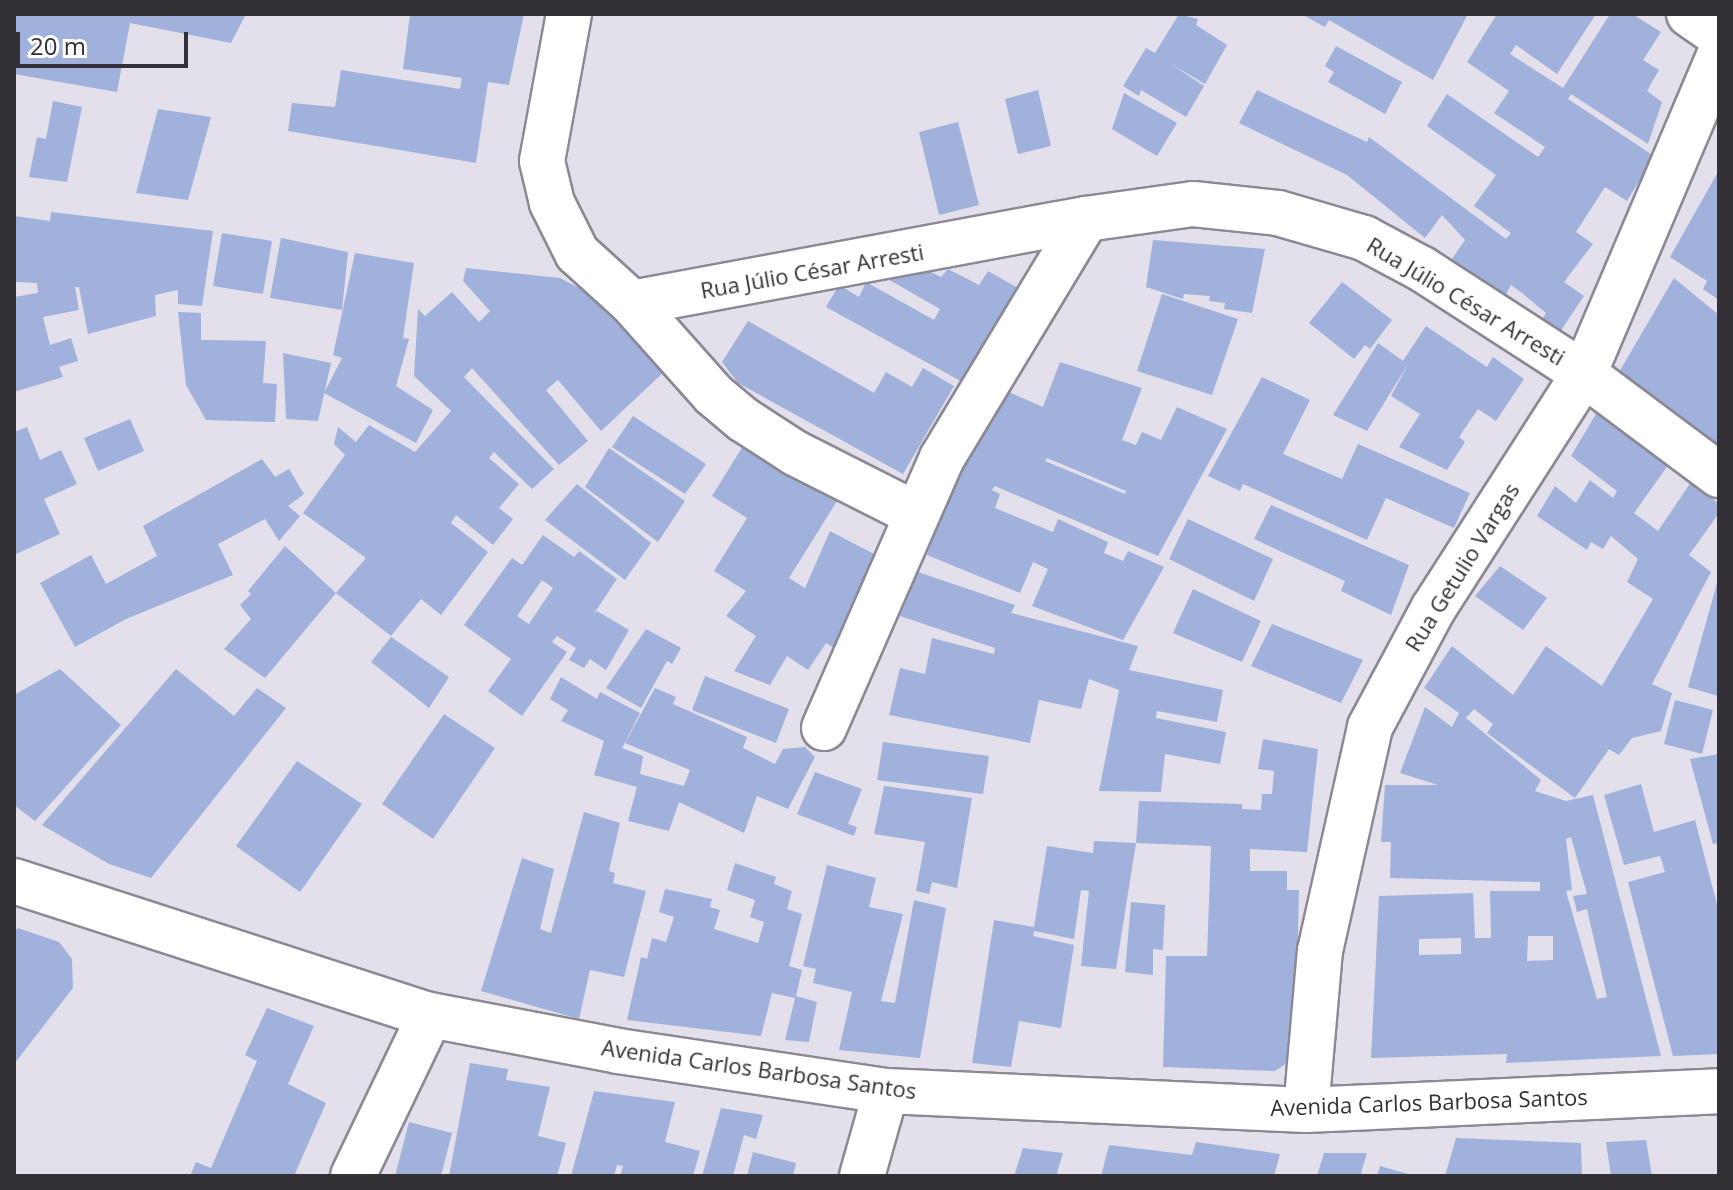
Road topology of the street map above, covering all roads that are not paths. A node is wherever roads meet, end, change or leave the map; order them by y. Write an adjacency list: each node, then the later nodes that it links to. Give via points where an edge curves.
1 (569, 14): 6 (street, via 542,161 552,203 577,253)
2 (1689, 14): 3 (street)
3 (1719, 35)
4 (1719, 56): 7 (street, Rua Getulio Vargas)
5 (1086, 219): 6 (street, Rua Júlio César Arresti); 7 (street, Rua Júlio César Arresti, via 1193,204 1278,213 1364,238); 9 (street, via 962,420)
6 (632, 303): 9 (street, via 714,395 744,420 795,453)
7 (1584, 374): 8 (street, Rua Júlio César Arresti); 15 (street, Rua Getulio Vargas, via 1433,609 1370,727 1320,951)
8 (1719, 475)
9 (916, 514): 10 (street)
10 (824, 728)
11 (14, 881): 12 (street, Avenida Carlos Barbosa Santos)
12 (430, 1015): 13 (street, Avenida Carlos Barbosa Santos, via 618,1051); 16 (street)
13 (886, 1091): 15 (street, Avenida Carlos Barbosa Santos); 17 (street)
14 (1719, 1091): 15 (street, Avenida Carlos Barbosa Santos)
15 (1306, 1110)
16 (353, 1176)
17 (862, 1176)

